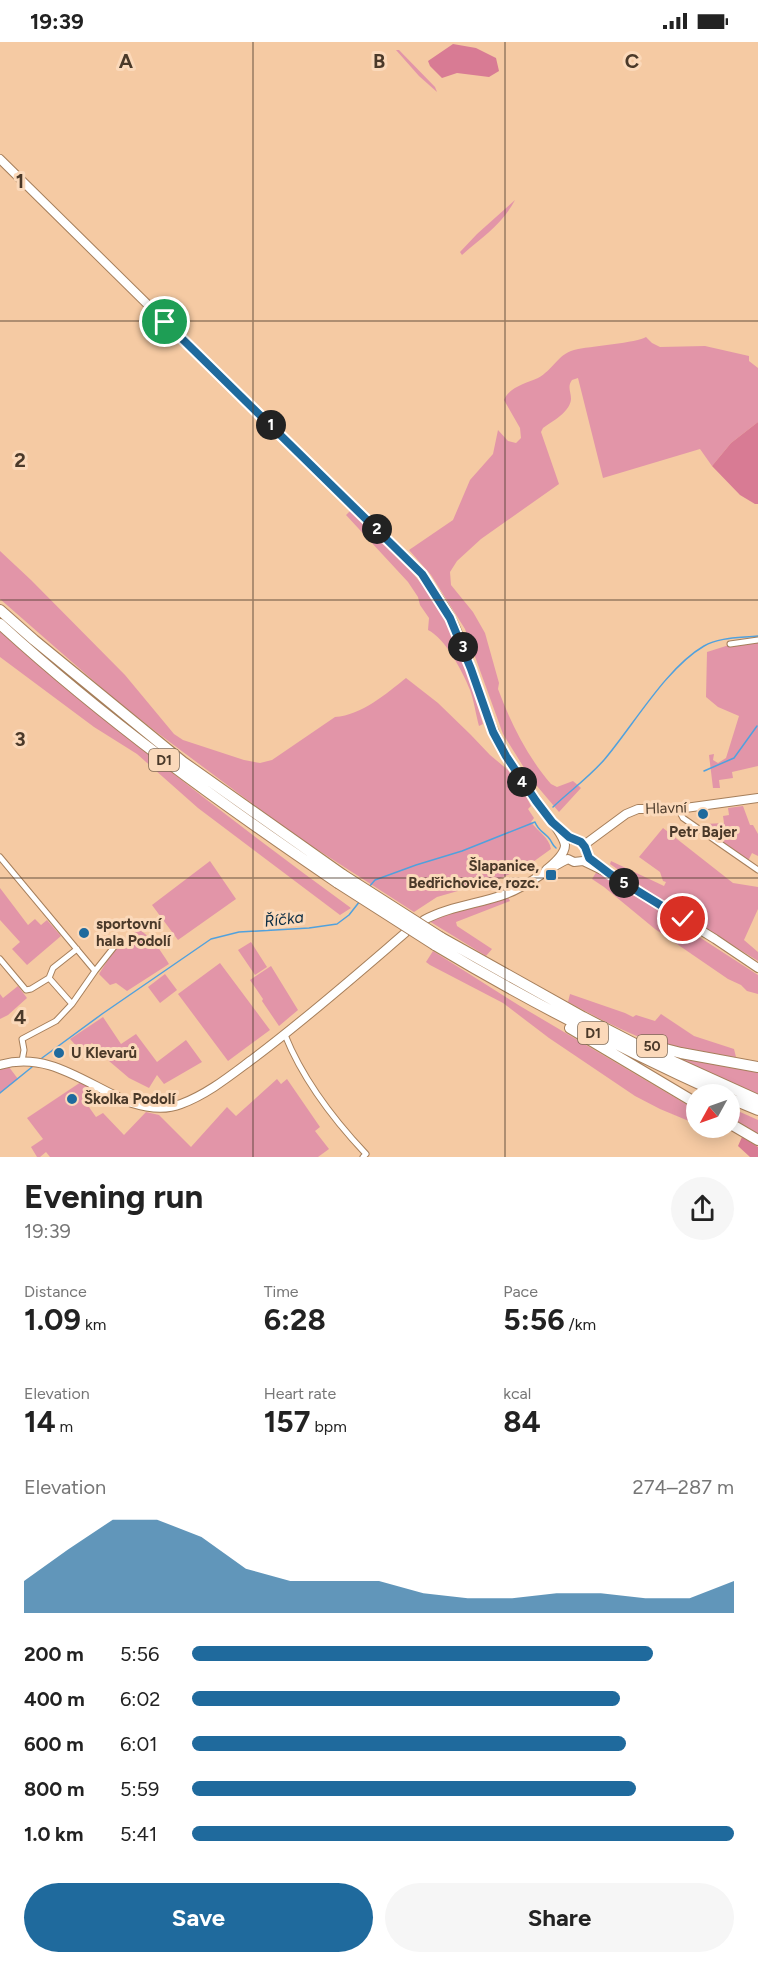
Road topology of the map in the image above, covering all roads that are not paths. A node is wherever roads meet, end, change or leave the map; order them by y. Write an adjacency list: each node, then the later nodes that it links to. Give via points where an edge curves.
1 (0, 159): 8 (main road, via 422,574 450,618 498,742)
2 (0, 610): 16 (highway, D1, via 183,762)
3 (0, 624): 16 (highway, D1, via 119,726 240,816)
4 (758, 640): 5 (street)
5 (730, 644)
6 (758, 798): 7 (main road, Hlavní)
7 (678, 809): 10 (main road, Hlavní, via 638,808); 14 (street, via 683,818)
8 (552, 822): 9 (main road); 11 (main road)
9 (574, 840): 10 (main road); 11 (main road)
10 (585, 849): 13 (main road); 15 (main road, via 589,858)
11 (566, 852): 13 (main road, via 574,862); 17 (main road, via 526,884)
12 (0, 857): 21 (street)
13 (580, 860): 15 (main road)
14 (758, 870)
15 (610, 874): 24 (main road)
16 (340, 879): 19 (highway, D1, bridge)
17 (424, 920)
18 (405, 933): 29 (main road)
19 (437, 941): 23 (highway, D1); 28 (highway, D1)
20 (118, 942): 25 (street)
21 (77, 949): 25 (street); 26 (street, via 53,968)
22 (0, 959): 26 (street, via 26,990)
23 (465, 963): 33 (highway, D1, via 596,1035); 34 (highway, 50)
24 (758, 968)
25 (95, 971): 27 (street)
26 (49, 978): 27 (street)
27 (72, 1004): 30 (street, via 56,1021 22,1039)
28 (583, 1017): 32 (highway, 50, via 656,1047); 35 (highway, D1)
29 (285, 1035): 30 (main road, via 200,1096 160,1108 122,1099 64,1069); 40 (street, via 295,1060 336,1121 366,1154)
30 (22, 1061): 31 (main road)
31 (0, 1065)
32 (758, 1066)
33 (700, 1084)
34 (686, 1097)
35 (758, 1100)
36 (740, 1103): 37 (highway)
37 (758, 1110)
38 (740, 1129): 39 (highway)
39 (758, 1140)
40 (363, 1157)

